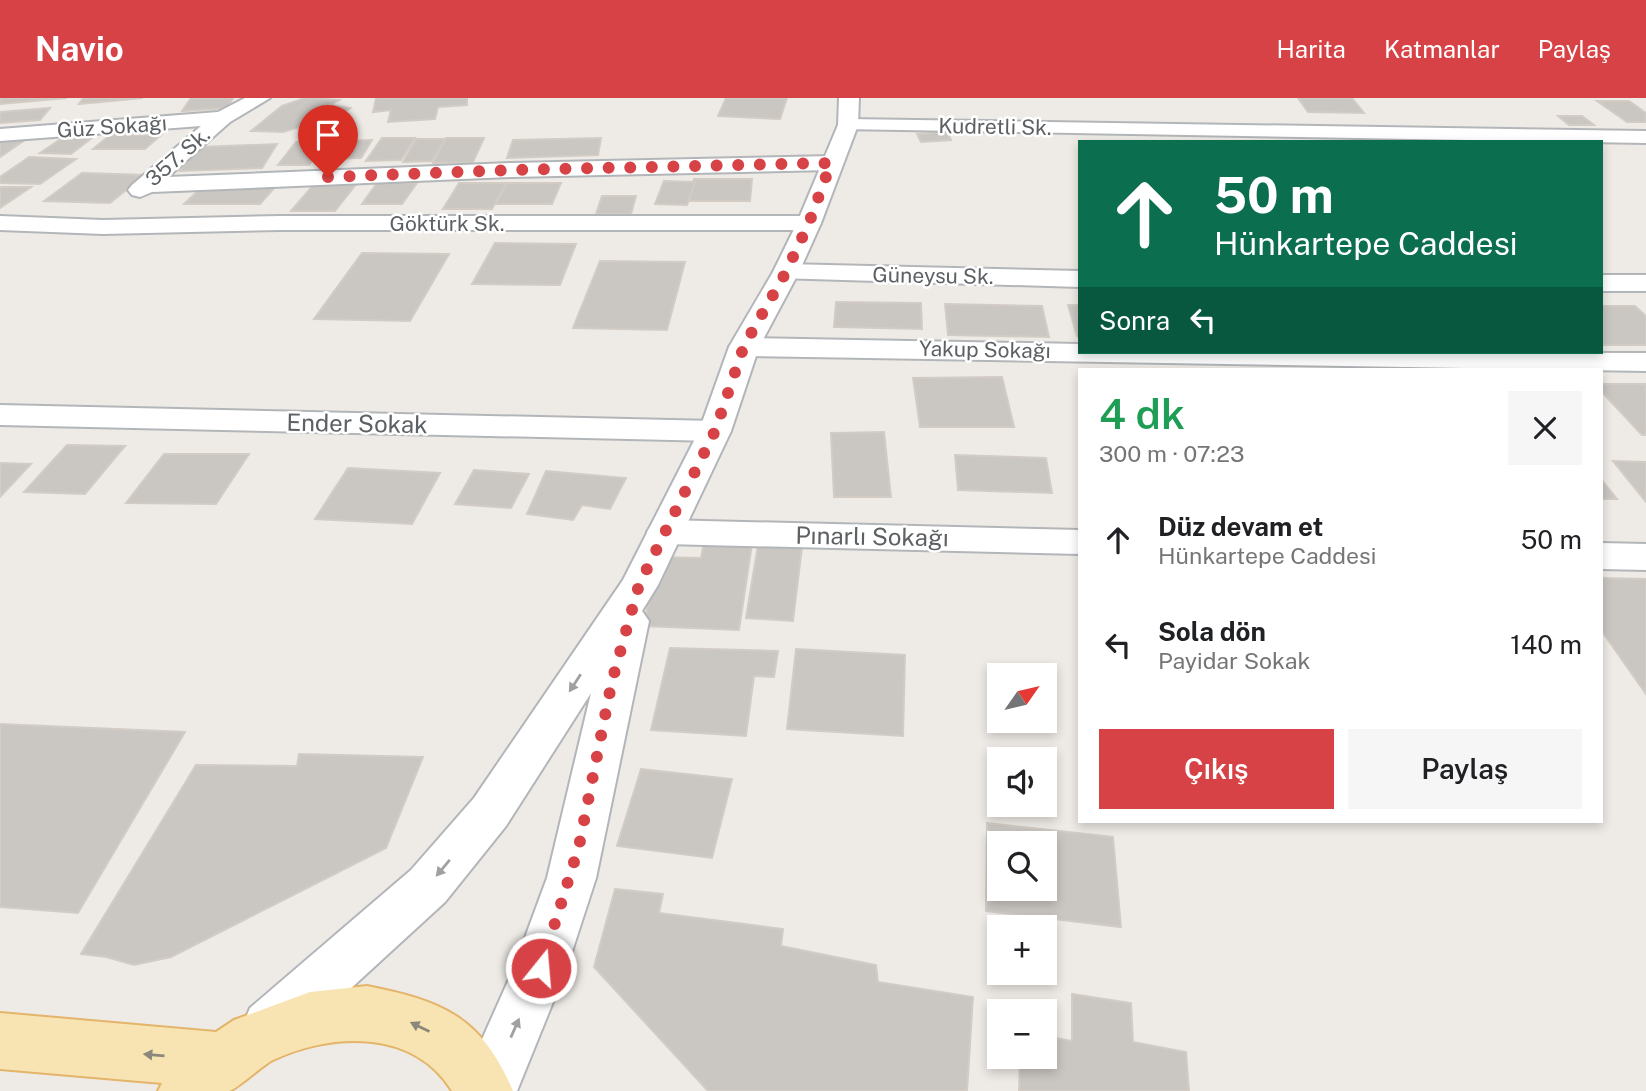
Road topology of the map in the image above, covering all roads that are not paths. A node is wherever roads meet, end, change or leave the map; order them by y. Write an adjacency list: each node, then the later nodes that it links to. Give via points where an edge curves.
1 (170, 98): 5 (street)
2 (260, 98): 4 (street, 357. Sk.)
3 (848, 111): 7 (street, Kudretli Sk.); 8 (street)
4 (223, 118): 5 (street, Güz Sokağı); 9 (street, 357. Sk.)
5 (156, 124): 6 (street, Güz Sokağı)
6 (0, 135)
7 (1646, 137)
8 (831, 163): 9 (street); 11 (street)
9 (145, 185): 12 (street, 357. Sk.)
10 (0, 223): 12 (street, Göktürk Sk.)
11 (809, 223): 12 (street, Göktürk Sk.); 13 (street)
12 (103, 227)
13 (786, 272): 14 (street, Güneysu Sk.); 17 (street)
14 (1078, 279)
15 (1603, 283): 16 (street)
16 (1646, 283)
17 (744, 346): 18 (street, Yakup Sokağı); 22 (street)
18 (1078, 352)
19 (1195, 354): 20 (street, Yakup Sokağı)
20 (1646, 362)
21 (0, 415): 22 (street, Ender Sokak)
22 (715, 431): 23 (street)
23 (664, 532): 24 (street, Pınarlı Sokağı); 27 (street)
24 (1078, 542)
25 (1603, 556): 26 (street)
26 (1646, 557)
27 (639, 585): 29 (street, one-way to 29, via 490,812 437,876); 30 (street, one-way to 27, via 541,968 579,846 612,681)
28 (0, 1041): 29 (main road, one-way to 28)
29 (221, 1064): 30 (main road, one-way to 29, via 461,1054 419,1024 367,1013 310,1019)
30 (486, 1091)

